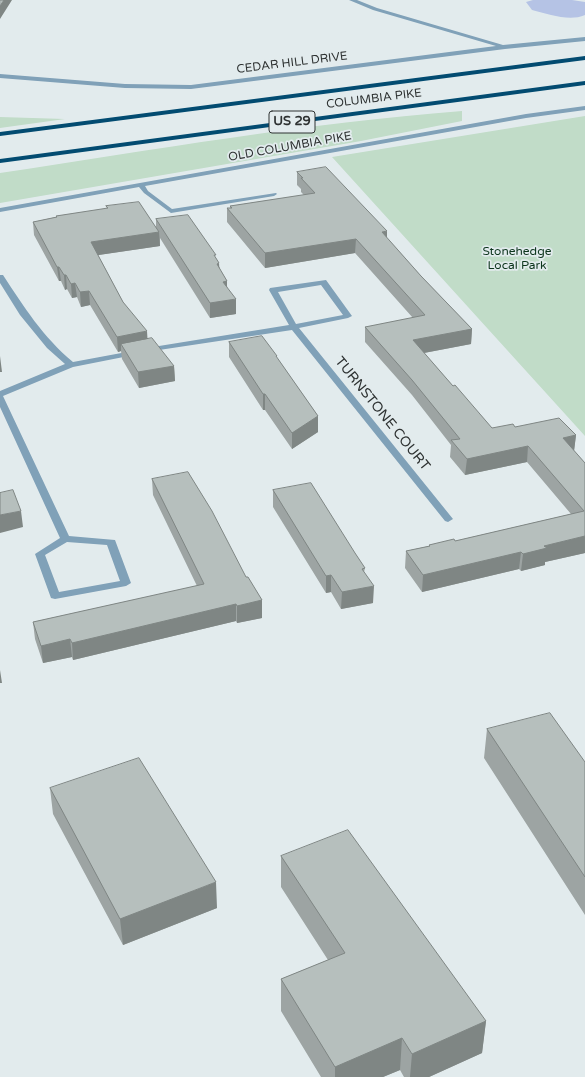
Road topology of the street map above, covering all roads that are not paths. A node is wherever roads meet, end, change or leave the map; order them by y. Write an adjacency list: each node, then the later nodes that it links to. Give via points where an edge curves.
1 (352, 0): 3 (street)
2 (585, 39): 3 (street, CEDAR HILL DRIVE)
3 (505, 47): 5 (street, CEDAR HILL DRIVE, via 191,87 144,87)
4 (585, 58): 8 (highway, COLUMBIA PIKE / US 29)
5 (0, 76)
6 (585, 83): 9 (highway, COLUMBIA PIKE / US 29)
7 (585, 108): 10 (street, OLD COLUMBIA PIKE)
8 (0, 134)
9 (0, 161)
10 (140, 185): 11 (street, via 171,210); 12 (street, OLD COLUMBIA PIKE)
11 (274, 194)
12 (0, 210)
13 (0, 278): 15 (street, via 14,301 57,354)
14 (294, 327): 14 (street, via 273,290 323,282 348,316); 15 (street, via 158,348); 17 (street, TURNSTONE COURT)
15 (70, 365): 16 (street)
16 (0, 395): 18 (street)
17 (448, 519)
18 (65, 539): 18 (street, via 110,542 126,583 55,596 40,554)

